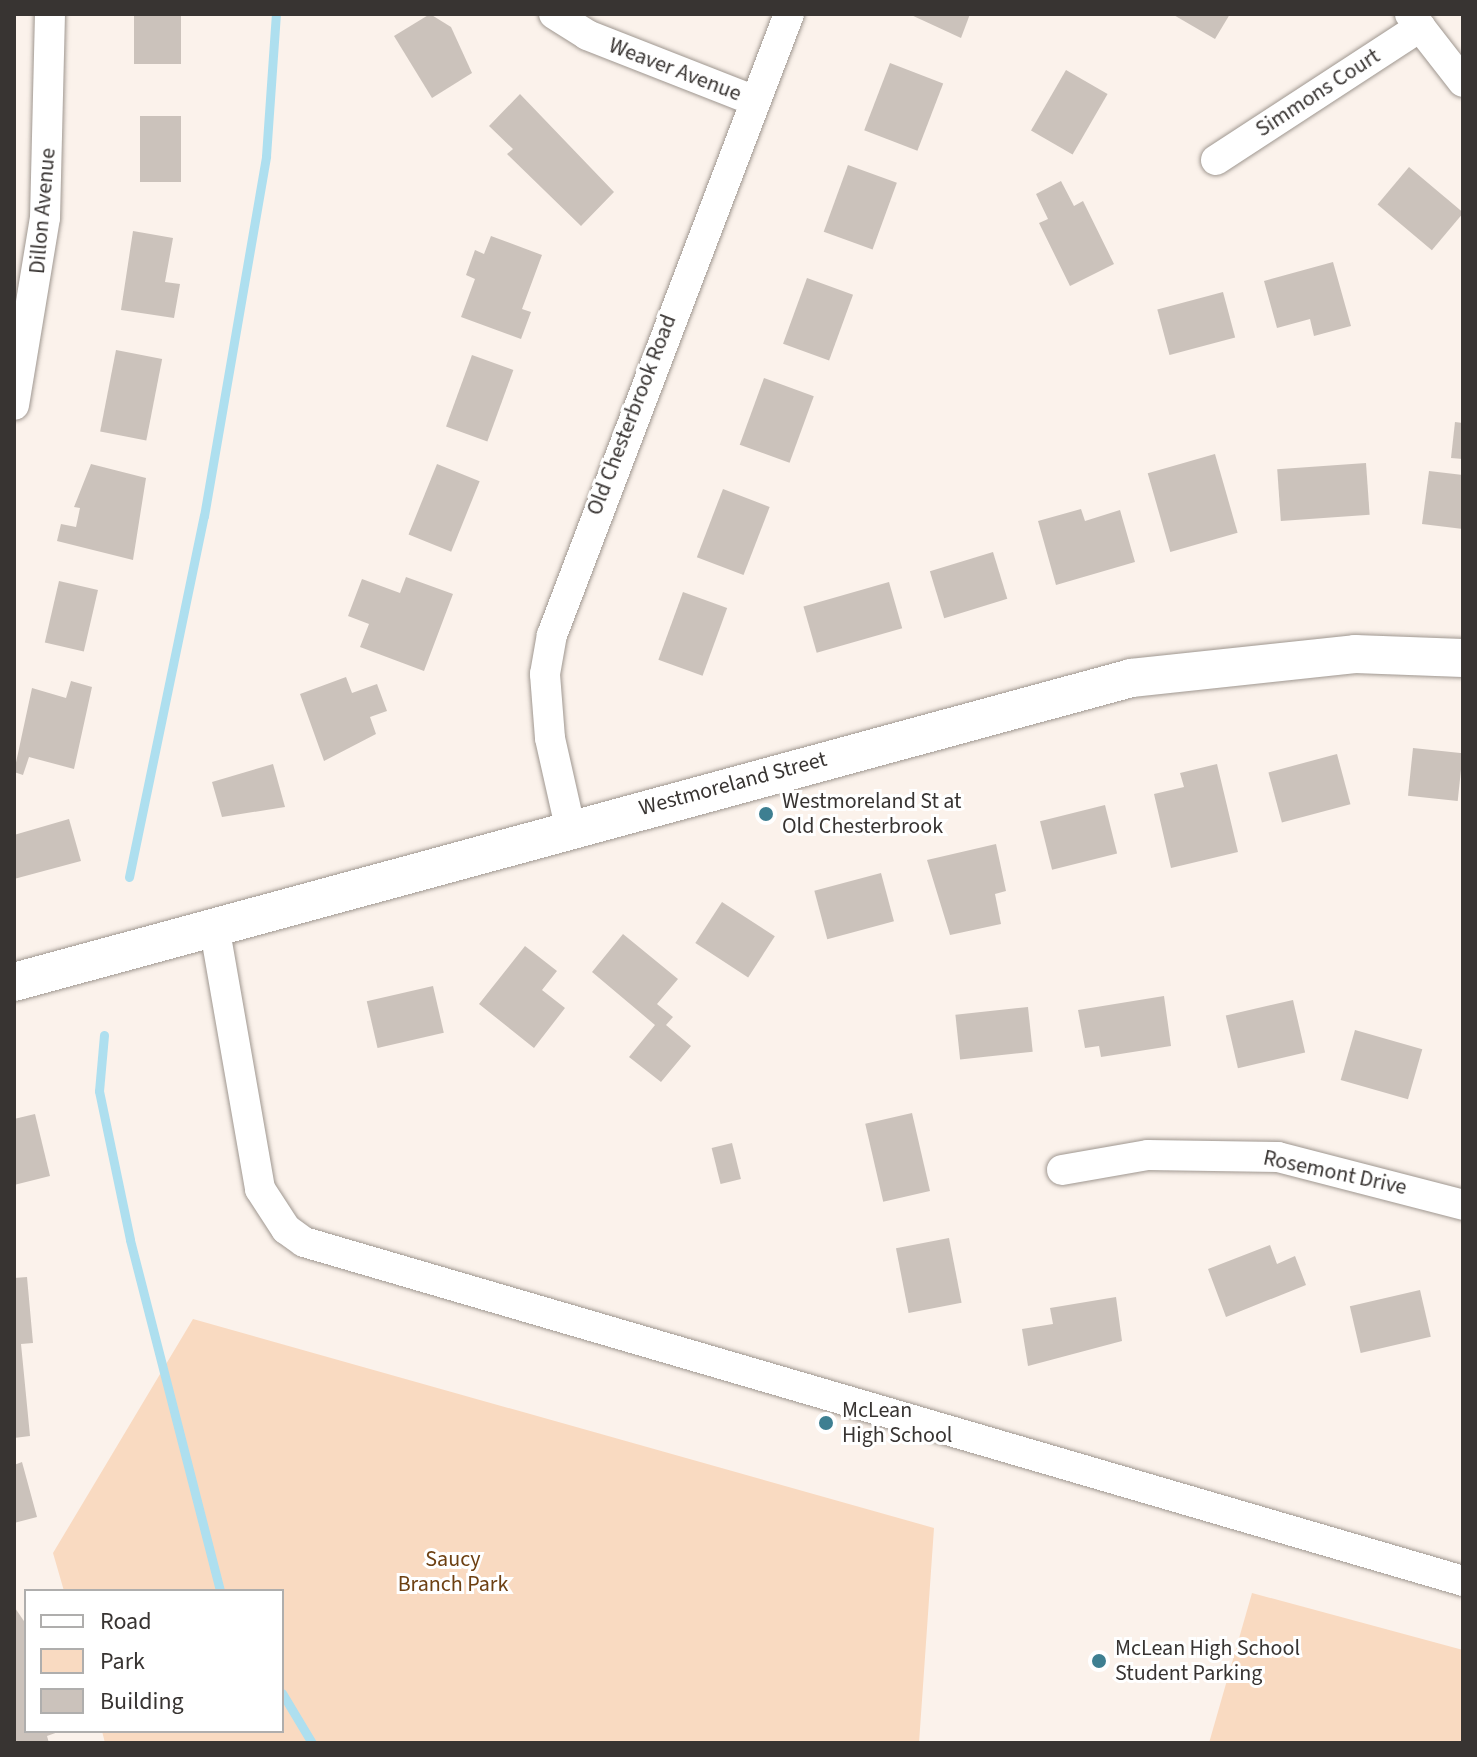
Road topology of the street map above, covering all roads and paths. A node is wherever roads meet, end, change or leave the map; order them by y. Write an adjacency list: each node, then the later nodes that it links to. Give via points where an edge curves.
1 (50, 14): 8 (street, Dillon Avenue, via 45,218)
2 (554, 14): 6 (street, Weaver Avenue, via 587,35)
3 (789, 14): 6 (street, Old Chesterbrook Road)
4 (1415, 20): 5 (street); 7 (street, Simmons Court)
5 (1463, 82)
6 (755, 101): 10 (street, Old Chesterbrook Road, via 552,635 545,674 550,738)
7 (1216, 160)
8 (14, 405)
9 (1463, 658): 10 (main road, Westmoreland Street, via 1355,654 1161,671)
10 (570, 827): 11 (main road, Westmoreland Street)
11 (214, 925): 12 (main road, Westmoreland Street); 15 (street, via 260,1189 278,1220 304,1242)
12 (14, 982)
13 (1062, 1170): 14 (street, Rosemont Drive, via 1148,1155 1263,1156)
14 (1463, 1205)
15 (1463, 1581)

